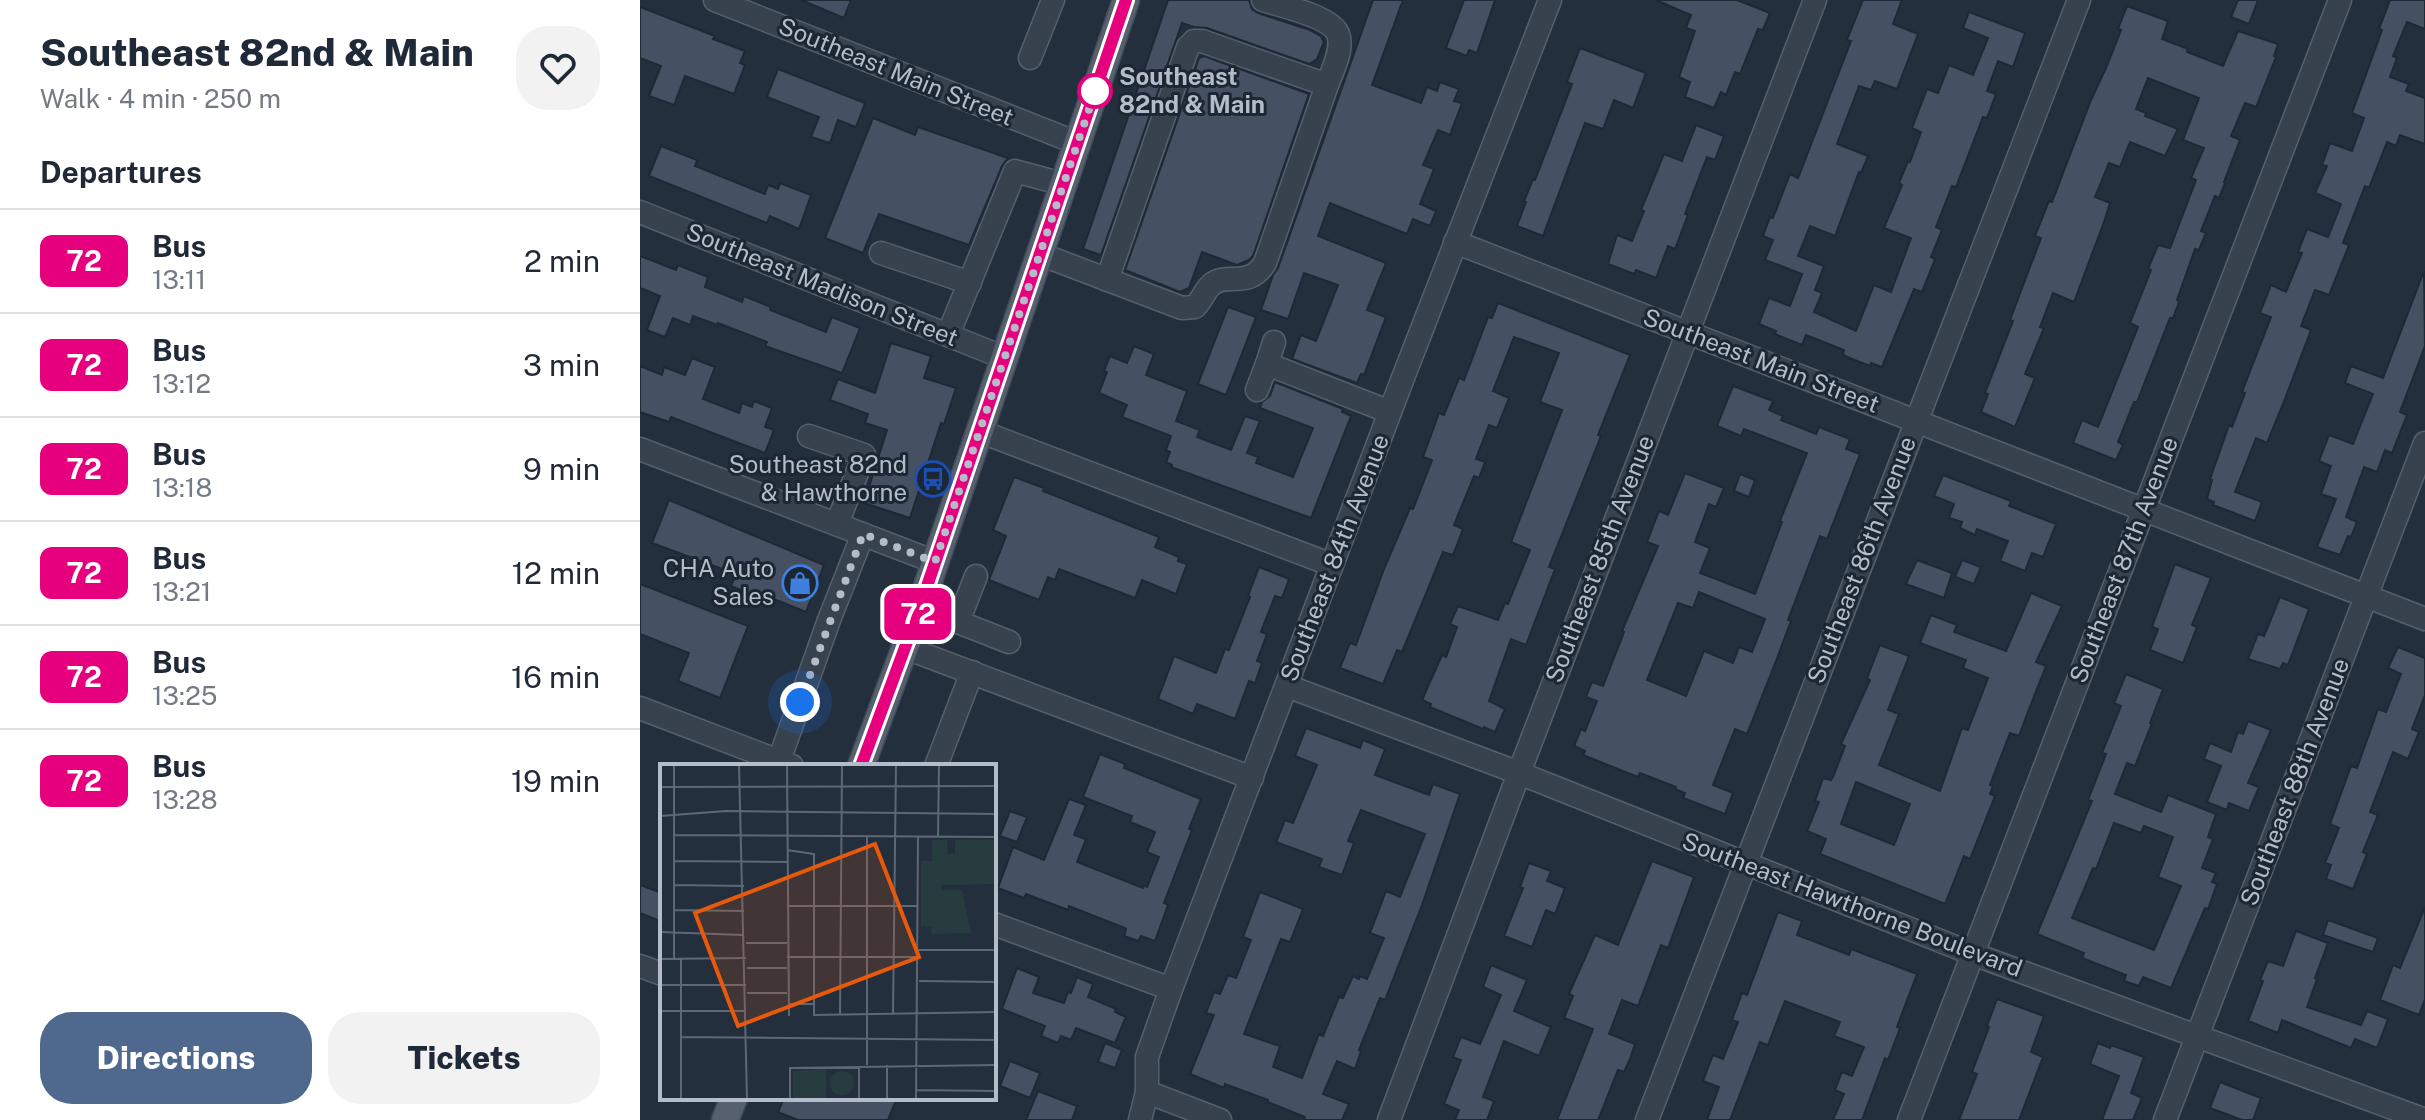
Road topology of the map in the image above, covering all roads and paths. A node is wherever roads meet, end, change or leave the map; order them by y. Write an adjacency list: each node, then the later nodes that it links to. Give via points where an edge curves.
1 (715, 0): 11 (street, Southeast Main Street)
2 (1053, 0): 9 (street)
3 (1126, 0): 11 (main road)
4 (1263, 0): 10 (street, via 1333,26 1339,43)
5 (1550, 0): 14 (street, Southeast 84th Avenue)
6 (1815, 0): 19 (street, Southeast 85th Avenue)
7 (2079, 0): 26 (street, Southeast 86th Avenue)
8 (2340, 0): 31 (street, Southeast 87th Avenue)
9 (1030, 58)
10 (1327, 85): 17 (street, via 1259,273 1210,285 1189,309); 17 (street, via 1194,41)
11 (1077, 143): 12 (main road)
12 (1063, 184): 16 (main road); 18 (street, via 1015,171)
13 (640, 212): 20 (street, Southeast Madison Street)
14 (1455, 242): 19 (street, Southeast Main Street); 25 (street, Southeast 84th Avenue)
15 (881, 253): 18 (street)
16 (1040, 254): 17 (street); 22 (main road)
17 (1107, 280)
18 (970, 283): 20 (street)
19 (1686, 334): 26 (street, Southeast Main Street); 49 (street, Southeast 85th Avenue)
20 (948, 335): 22 (street, Southeast Madison Street)
21 (1274, 342): 23 (street)
22 (1005, 358): 27 (main road)
23 (1267, 364): 24 (street); 25 (street)
24 (1257, 390)
25 (1390, 412): 35 (street, Southeast 84th Avenue)
26 (1916, 420): 31 (street, Southeast Main Street); 51 (street, Southeast 86th Avenue)
27 (979, 431): 34 (main road); 35 (street)
28 (809, 436): 32 (street, via 864,455)
29 (2425, 443): 37 (street, Southeast 88th Avenue)
30 (640, 449): 32 (street)
31 (2144, 510): 37 (street, Southeast Main Street); 53 (street, Southeast 87th Avenue)
32 (837, 524): 33 (street)
33 (863, 534): 34 (street); 46 (street, via 829,620)
34 (935, 562): 38 (main road)
35 (1332, 565): 44 (street, Southeast 84th Avenue)
36 (976, 576): 40 (street)
37 (2365, 596): 39 (street, Southeast Main Street); 57 (street, Southeast 88th Avenue)
38 (920, 607): 40 (street); 42 (main road)
39 (2425, 619)
40 (958, 622): 41 (street)
41 (1009, 642)
42 (906, 648): 43 (street); 47 (main road)
43 (972, 672): 48 (street); 50 (street)
44 (1287, 686): 49 (street, Southeast Hawthorne Boulevard); 50 (street, Southeast 84th Avenue)
45 (640, 708): 46 (street)
46 (786, 763)
47 (862, 764)
48 (937, 764)
49 (1519, 773): 51 (street, Southeast Hawthorne Boulevard); 62 (street, Southeast 85th Avenue)
50 (1252, 778): 56 (street, Southeast 84th Avenue)
51 (1746, 864): 53 (street, Southeast Hawthorne Boulevard); 63 (street, Southeast 86th Avenue)
52 (996, 925): 56 (street)
53 (1973, 954): 57 (street, Southeast Hawthorne Boulevard); 64 (street, Southeast 87th Avenue)
54 (640, 966): 55 (street)
55 (660, 973)
56 (1171, 989): 58 (street, Southeast 84th Avenue, via 1147,1057)
57 (2197, 1036): 59 (street, Southeast Hawthorne Boulevard); 65 (street, Southeast 88th Avenue)
58 (1147, 1092): 60 (street, Southeast 84th Avenue); 61 (street)
59 (2421, 1114)
60 (1140, 1120)
61 (1220, 1120)
62 (1389, 1120)
63 (1647, 1120)
64 (1909, 1120)
65 (2165, 1120)

